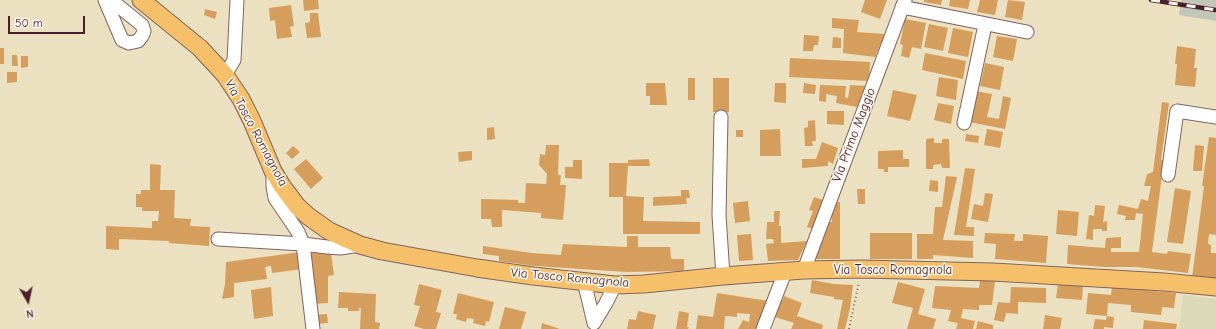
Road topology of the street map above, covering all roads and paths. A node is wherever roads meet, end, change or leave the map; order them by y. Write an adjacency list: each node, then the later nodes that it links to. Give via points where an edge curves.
1 (105, 0): 2 (street, via 122,40 129,43 138,41 144,32 142,25)
2 (112, 0)
3 (141, 0): 8 (main road, Via Tosco Romagnola, via 200,48)
4 (236, 0): 8 (street, via 234,60)
5 (904, 3): 6 (street); 18 (street, Via Primo Maggio)
6 (985, 25): 7 (street); 11 (street)
7 (1026, 32)
8 (225, 75): 12 (main road, Via Tosco Romagnola, via 244,104)
9 (721, 117): 20 (street, via 718,215)
10 (1216, 117): 13 (street, via 1177,111)
11 (964, 123)
12 (273, 170): 15 (street, via 276,198); 16 (main road, Via Tosco Romagnola, via 291,198 308,216 329,231)
13 (1168, 175)
14 (218, 239): 15 (street)
15 (303, 244): 16 (street, via 340,248); 25 (street)
16 (360, 245): 21 (main road, Via Tosco Romagnola, via 477,268)
17 (861, 269): 18 (main road, Via Tosco Romagnola); 23 (main road, Via Tosco Romagnola, via 993,272); 27 (path)
18 (804, 270): 19 (main road, Via Tosco Romagnola)
19 (785, 272): 20 (main road, Via Tosco Romagnola); 26 (street)
20 (723, 276): 22 (main road, Via Tosco Romagnola)
21 (584, 282): 22 (main road, Via Tosco Romagnola); 24 (street)
22 (615, 285): 24 (street)
23 (1216, 287)
24 (593, 326)
25 (313, 329)
26 (763, 329)
27 (849, 329)

